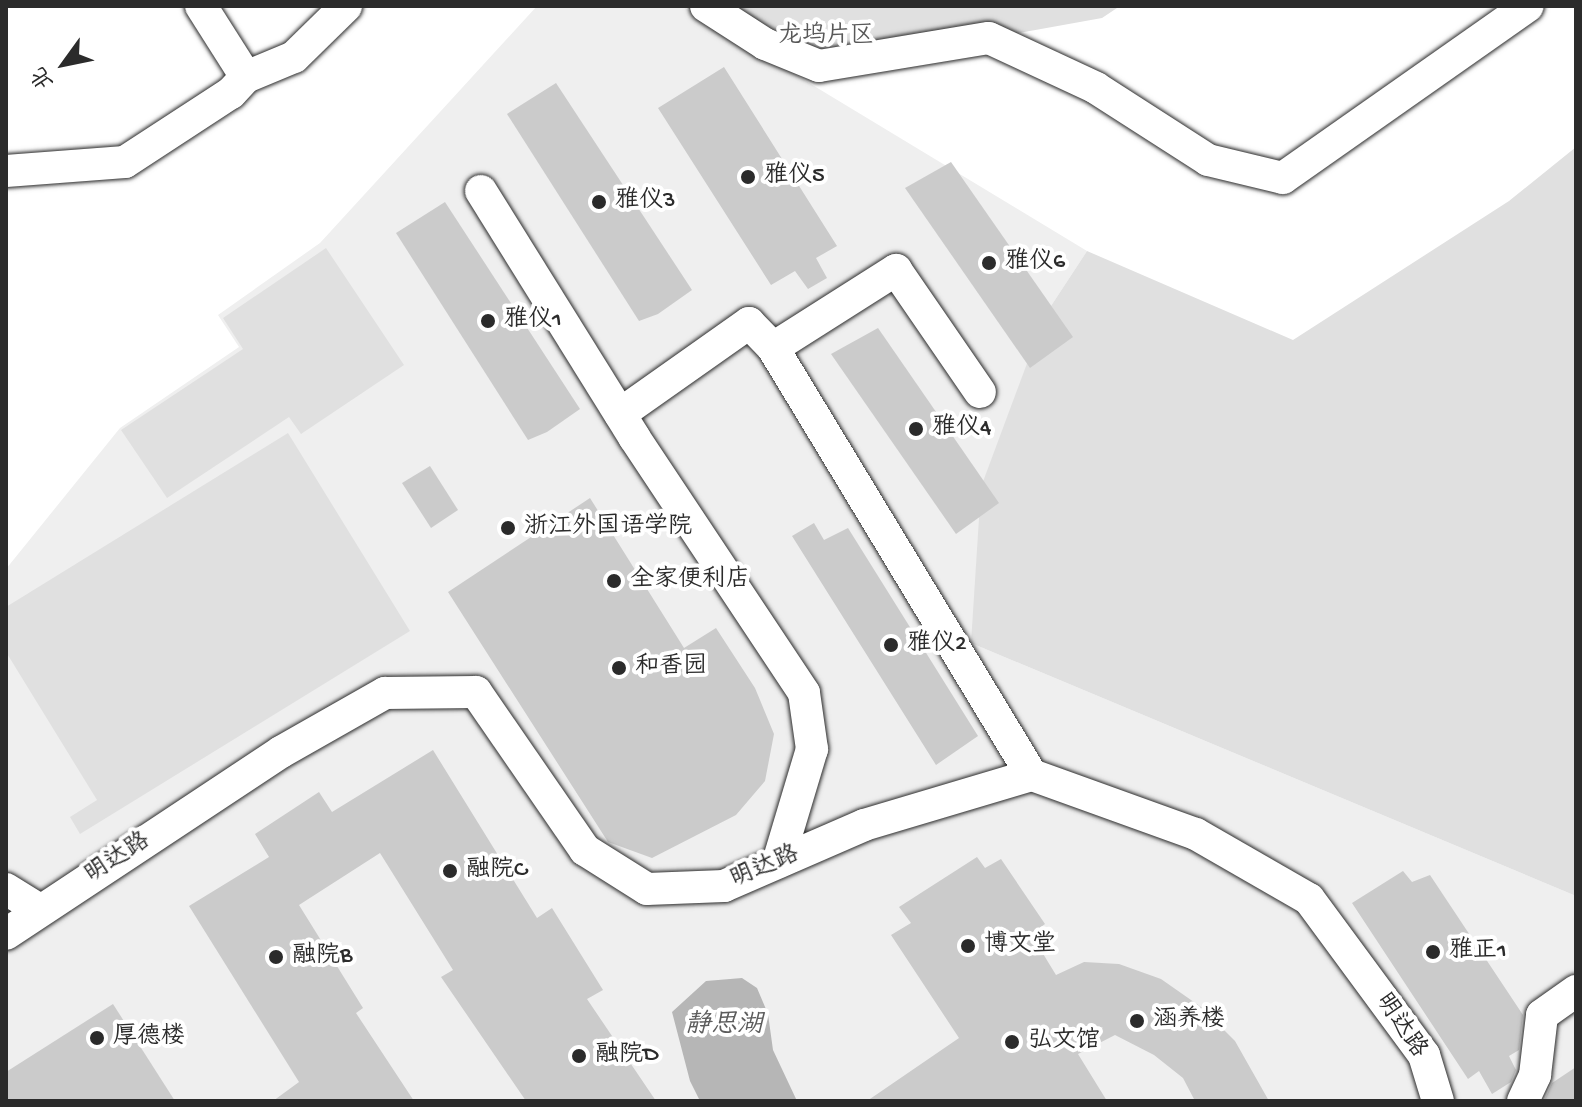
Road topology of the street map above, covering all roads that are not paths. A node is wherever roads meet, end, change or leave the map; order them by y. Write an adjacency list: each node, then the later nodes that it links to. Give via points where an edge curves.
1 (201, 6): 5 (street)
2 (346, 6): 5 (street, via 294,57)
3 (706, 6): 4 (street, via 765,44 819,66 989,38 1096,88 1208,160 1283,178)
4 (1528, 6)
5 (246, 77): 6 (street, via 231,93 125,162)
6 (8, 176)
7 (481, 191): 10 (street)
8 (773, 348): 9 (street, via 896,270); 10 (street, via 749,323); 11 (street)
9 (980, 392)
10 (620, 414): 12 (street, via 804,693 812,749)
11 (1032, 775): 12 (street, 明达路, via 864,825); 17 (street, 明达路, via 1196,834 1309,899 1424,1055)
12 (778, 862): 14 (street, 明达路, via 724,886 647,889 585,850 476,692 385,693 281,752)
13 (6, 889): 14 (street)
14 (39, 910): 15 (street)
15 (6, 934)
16 (1576, 991): 18 (street, via 1542,1015 1535,1075)
17 (1438, 1101)
18 (1523, 1101)

